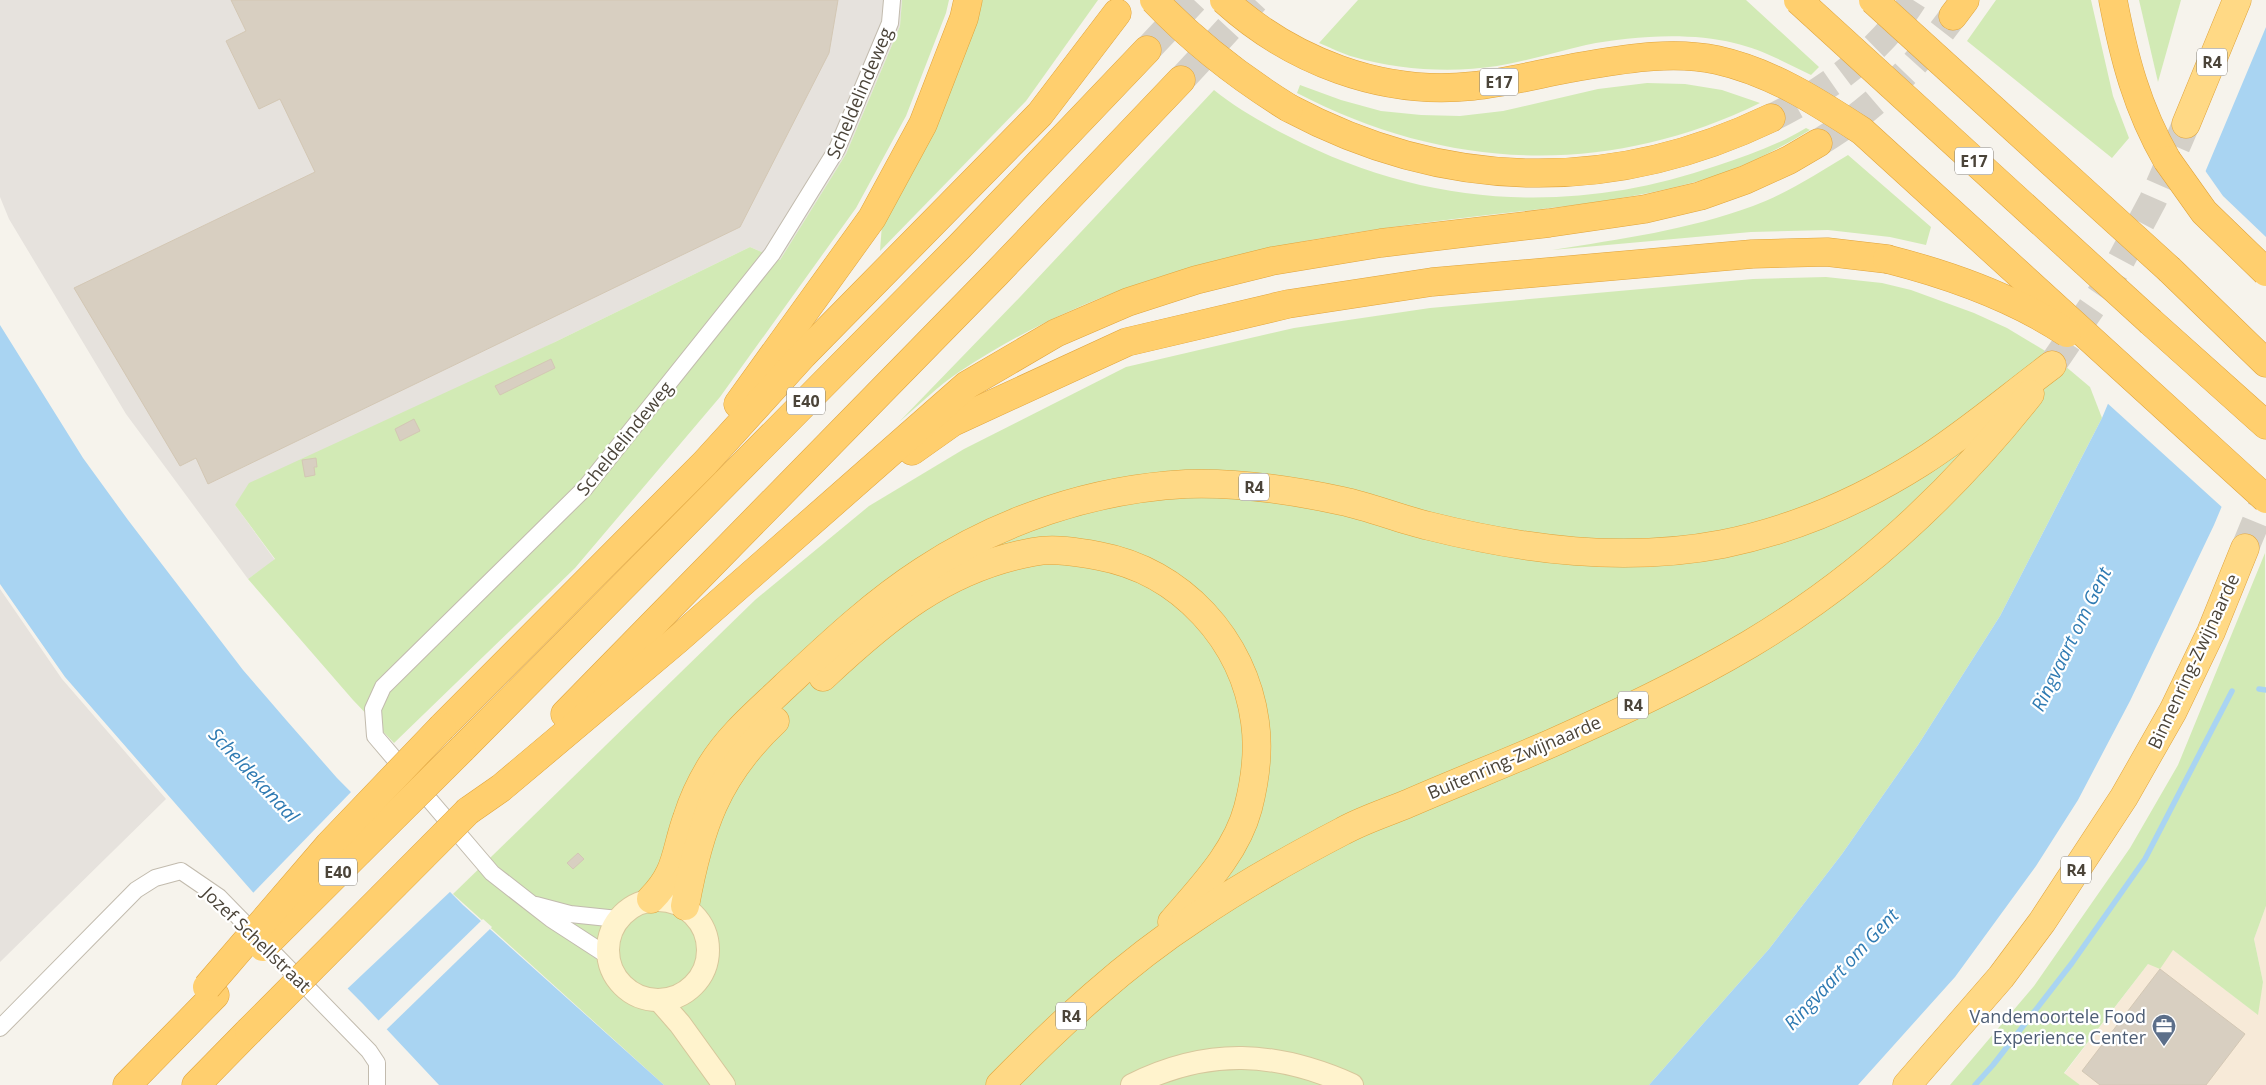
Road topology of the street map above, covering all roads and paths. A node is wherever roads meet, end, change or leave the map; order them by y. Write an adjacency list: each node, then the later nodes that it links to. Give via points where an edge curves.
1 (892, 0): 26 (street, Scheldelindeweg, via 890,23 837,149 772,254 586,488 383,687 373,709 375,736)
2 (968, 0): 24 (highway, via 923,124 872,218 735,409)
3 (1154, 0): 12 (highway, bridge, via 1182,30 1228,68 1289,108 1356,140 1441,165 1528,174 1580,172 1658,158)
4 (1224, 0): 19 (highway, E17, bridge, via 1274,38 1315,60 1376,81 1408,86 1473,86 1633,58 1715,60 1751,69 1790,86 1862,131)
5 (1798, 0): 20 (highway, E17, bridge)
6 (1873, 0): 15 (highway, bridge)
7 (2113, 0): 16 (highway, bridge, via 2121,44 2149,129 2204,212)
8 (2238, 0): 13 (highway, R4)
9 (1117, 13): 24 (highway, via 1040,114)
10 (1147, 50): 34 (highway, E40, bridge, via 960,246 462,748)
11 (1180, 80): 25 (highway, E40)
12 (1771, 118)
13 (2186, 124)
14 (1818, 142): 22 (highway, via 1746,180 1700,196 1645,209 1272,261 1196,280 1128,302 1056,332 967,385)
15 (2170, 270): 17 (highway); 18 (highway)
16 (2266, 272)
17 (2266, 342)
18 (2266, 364)
19 (2136, 380): 21 (highway, E17, bridge); 22 (highway, bridge, via 2051,323 2010,302 1947,276 1887,259 1827,252 1752,254 1442,282 1288,304 1127,342 953,422)
20 (2266, 425)
21 (2266, 499)
22 (811, 523): 25 (highway, via 677,640)
23 (2245, 548): 45 (highway, Binnenring-Zwijnaarde / R4, via 2211,632 2173,711 2124,797 2001,978)
24 (588, 581): 34 (highway, bridge, via 329,846)
25 (498, 786): 26 (highway, E40)
26 (461, 820): 28 (street, Scheldelindeweg, via 492,872); 39 (highway, E40, bridge)
27 (652, 899): 29 (main road, via 669,900); 30 (main road, via 627,910); 31 (highway, Buitenring-Zwijnaarde / R4, via 672,871 687,816 698,790 714,761 733,737 871,608 922,571 969,543 1018,522 1072,503 1123,492 1186,484 1241,485 1347,502 1450,531 1555,550 1612,554 1724,544 1826,513 1872,490 1921,462 2052,365 1993,441 1886,547 1823,596 1751,644 1671,688 1560,739 1347,829 1278,866 1195,917)
28 (531, 904): 30 (street, via 570,914); 32 (street, Scheldelindeweg)
29 (685, 906): 31 (highway, R4, via 708,814 723,783 740,758 768,728 846,655 908,604 950,580 996,560 1035,551 1073,551 1115,559 1150,572 1182,592 1211,620 1231,652 1247,683 1256,723 1256,768 1247,810 1236,837 1218,867); 33 (main road, via 702,924 709,947 708,963)
30 (618, 919): 32 (main road, via 610,937)
31 (1147, 952): 42 (highway, Buitenring-Zwijnaarde / R4, via 1074,1013)
32 (608, 956): 35 (main road, via 617,979 625,988 636,995)
33 (690, 990): 35 (main road, via 676,998); 37 (main road, via 690,1015)
34 (211, 991): 38 (highway, E40)
35 (659, 1000): 37 (main road)
36 (0, 1028): 40 (street, Jozef Schellstraat, via 136,890 156,878 180,872 220,898 369,1051 377,1063)
37 (698, 1049): 41 (main road)
38 (128, 1084)
39 (196, 1085)
40 (377, 1085)
41 (724, 1085)
42 (1000, 1085)
43 (1132, 1085): 44 (main road, via 1160,1071 1218,1058 1271,1059 1322,1071)
44 (1352, 1085)
45 (1907, 1085)

